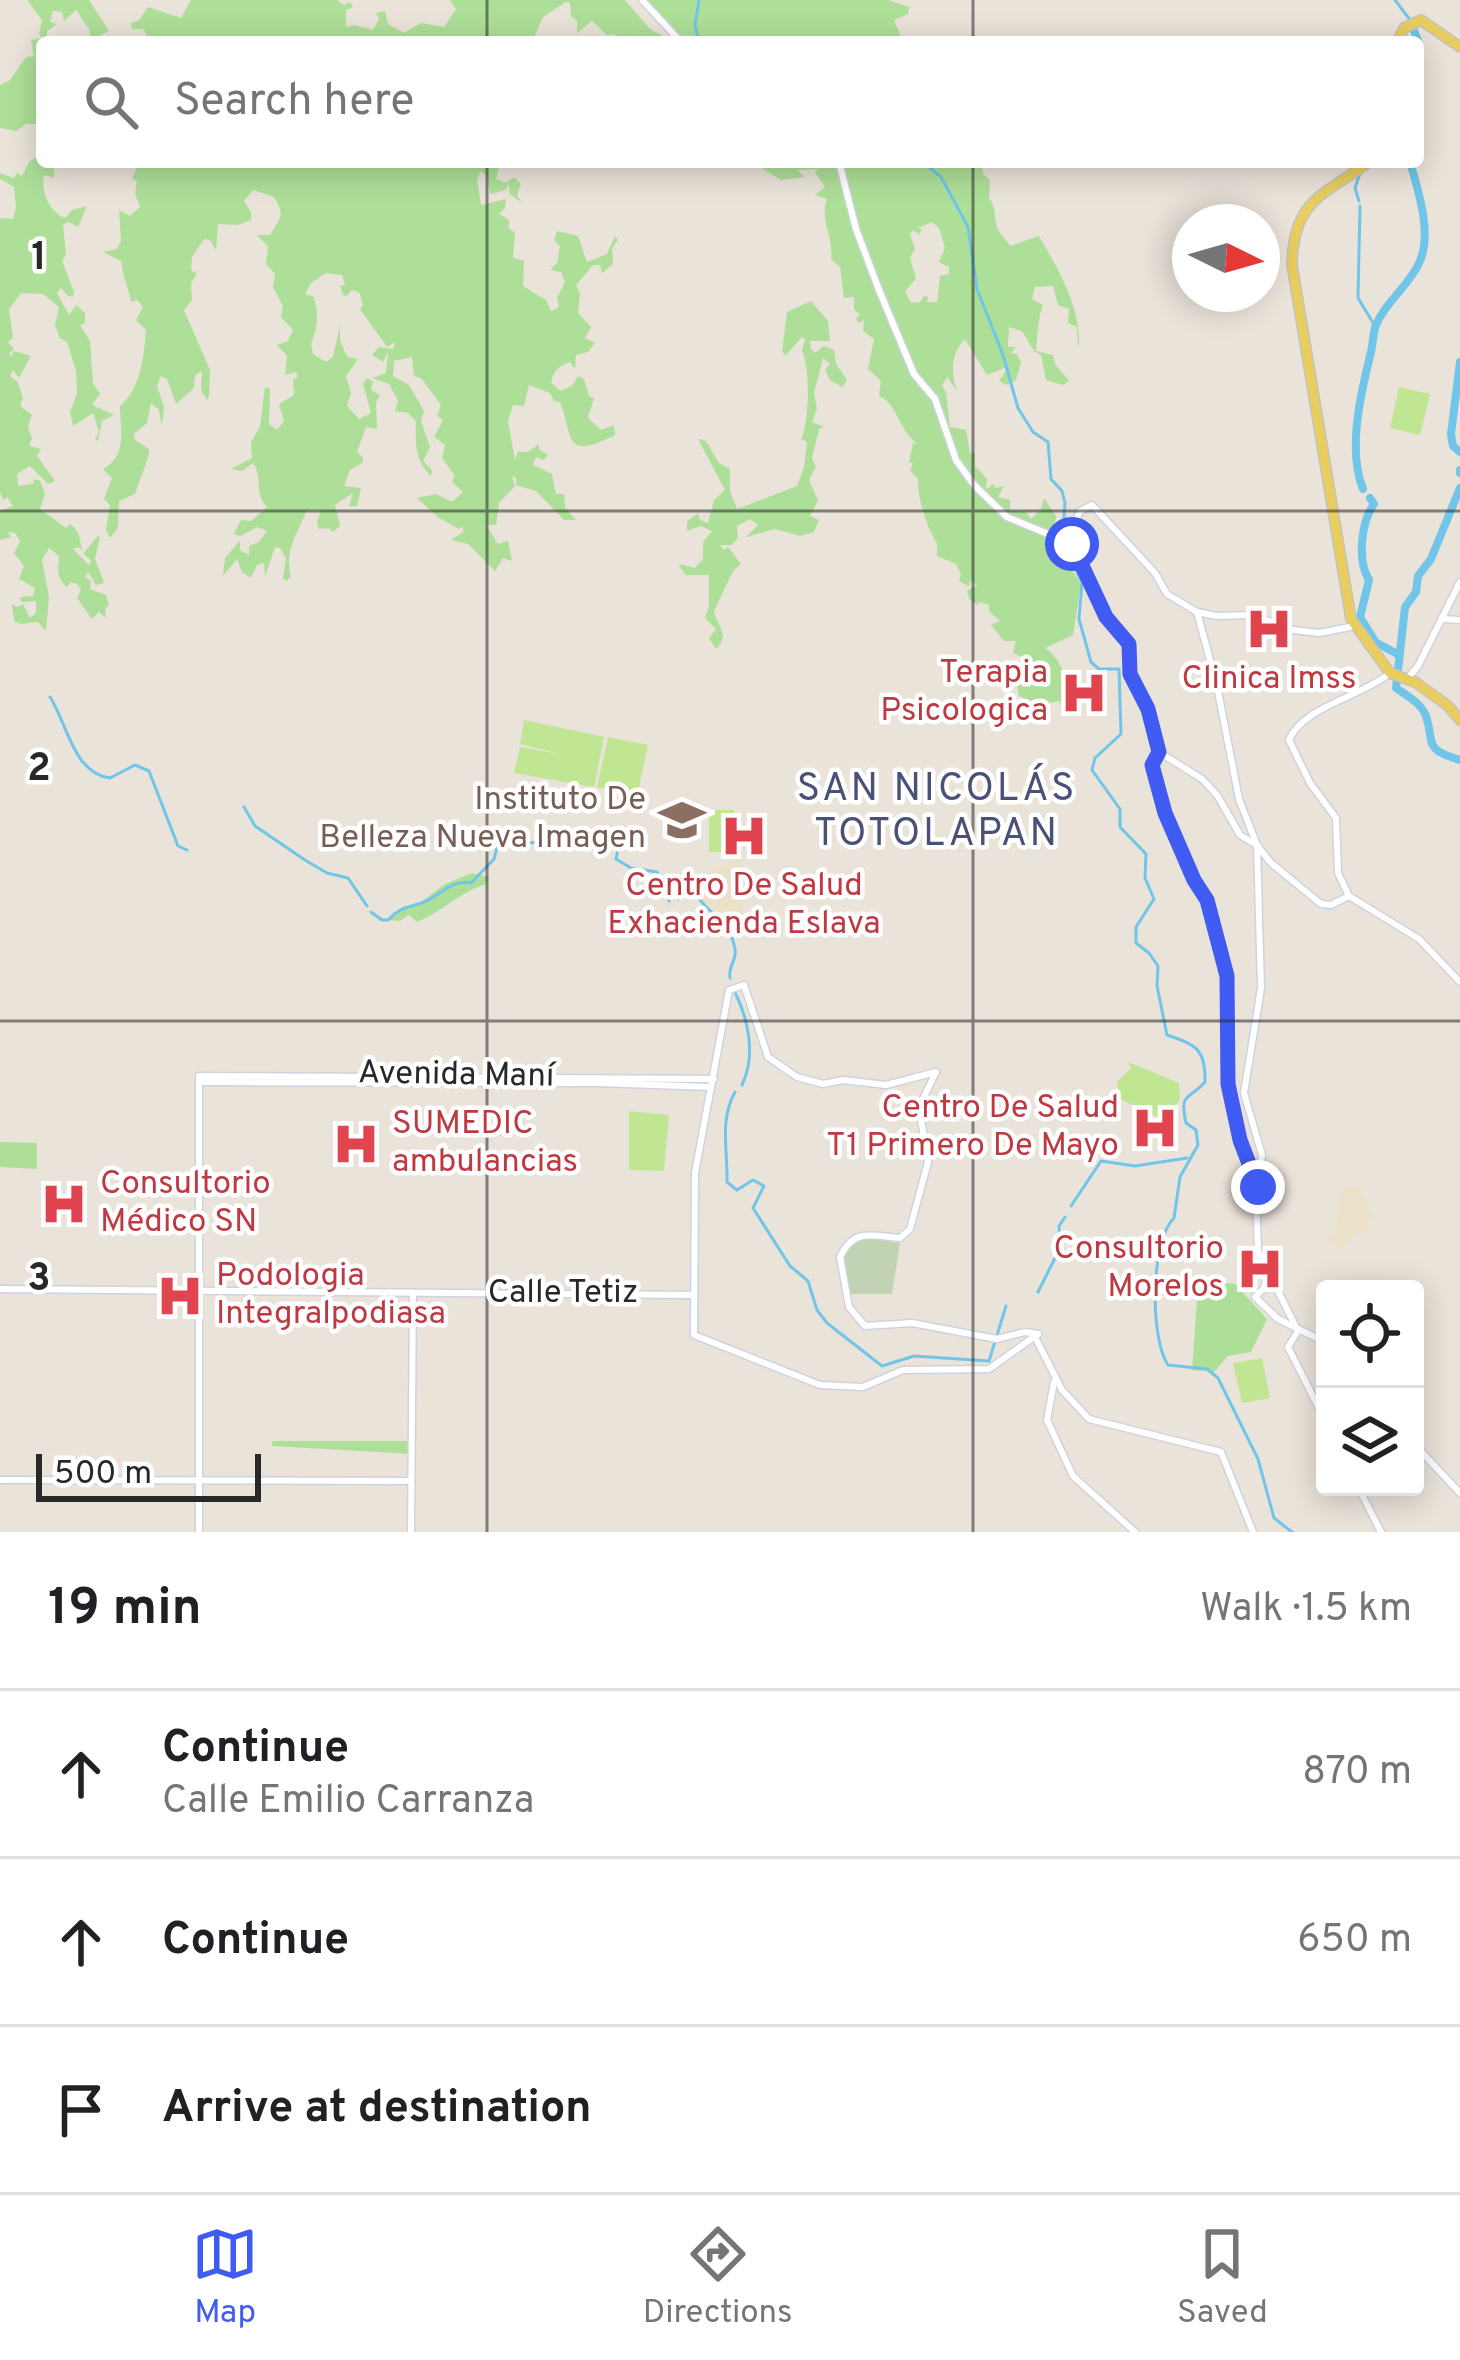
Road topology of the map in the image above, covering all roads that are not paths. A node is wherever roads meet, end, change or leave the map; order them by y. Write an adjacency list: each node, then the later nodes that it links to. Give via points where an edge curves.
1 (641, 0): 2 (street)
2 (675, 36)
3 (1400, 36): 4 (main road, via 1421,20)
4 (1460, 47)
5 (840, 168): 7 (street, via 879,290 909,365 935,399 956,460 999,511)
6 (1360, 168): 12 (main road, via 1316,197 1293,250)
7 (1065, 539): 9 (street, via 1080,511 1096,507 1165,592); 15 (street, via 1129,644 1130,674)
8 (1460, 582): 10 (street)
9 (1196, 612): 12 (street, via 1252,615 1318,633); 16 (street)
10 (1442, 619): 11 (street); 13 (street)
11 (1460, 620)
12 (1355, 626): 13 (main road)
13 (1404, 676): 14 (main road); 17 (street, via 1304,720 1289,740 1336,818 1338,873)
14 (1460, 720)
15 (1159, 752): 16 (street, via 1202,779 1240,835); 21 (street, via 1152,765 1162,804 1207,900 1227,976 1227,1076)
16 (1256, 845): 17 (street, via 1324,905); 20 (street, via 1261,988 1244,1093)
17 (1349, 896): 18 (street, via 1419,939)
18 (1460, 982)
19 (713, 1083): 24 (street, Avenida Maní, via 199,1079); 29 (street, via 695,1173); 31 (street, via 729,990 744,985 768,1057 797,1077 886,1085 936,1072 920,1103 928,1162 905,1236 856,1234 844,1248 848,1305 874,1328 912,1323 986,1339 1025,1332)
20 (1261, 1164): 21 (street); 22 (street)
21 (1249, 1166): 22 (street)
22 (1258, 1187): 23 (street, via 1256,1235)
23 (1268, 1273): 30 (street); 30 (street, via 1255,1297)
24 (196, 1276): 26 (street); 27 (street)
25 (0, 1289): 27 (street, Calle Tetiz)
26 (201, 1291): 27 (street, Calle Tetiz); 28 (street, Calle Tetiz); 39 (street)
27 (189, 1292)
28 (412, 1293): 29 (street, Calle Tetiz); 40 (street)
29 (694, 1295): 31 (street, via 694,1335 820,1385 863,1387 903,1370 989,1370)
30 (1296, 1331): 32 (street); 35 (street, via 1288,1347)
31 (1036, 1338): 33 (street)
32 (1316, 1339)
33 (1059, 1390): 34 (street); 36 (street)
34 (1071, 1402): 36 (street); 46 (street, via 1105,1425 1221,1452)
35 (1316, 1402)
36 (1049, 1406): 45 (street, via 1048,1426 1073,1476)
37 (1424, 1455): 41 (street)
38 (0, 1480): 39 (street)
39 (200, 1480): 40 (street); 43 (street)
40 (411, 1481): 44 (street)
41 (1460, 1493)
42 (1363, 1496): 47 (street)
43 (199, 1532)
44 (411, 1532)
45 (1135, 1532)
46 (1253, 1532)
47 (1381, 1532)

